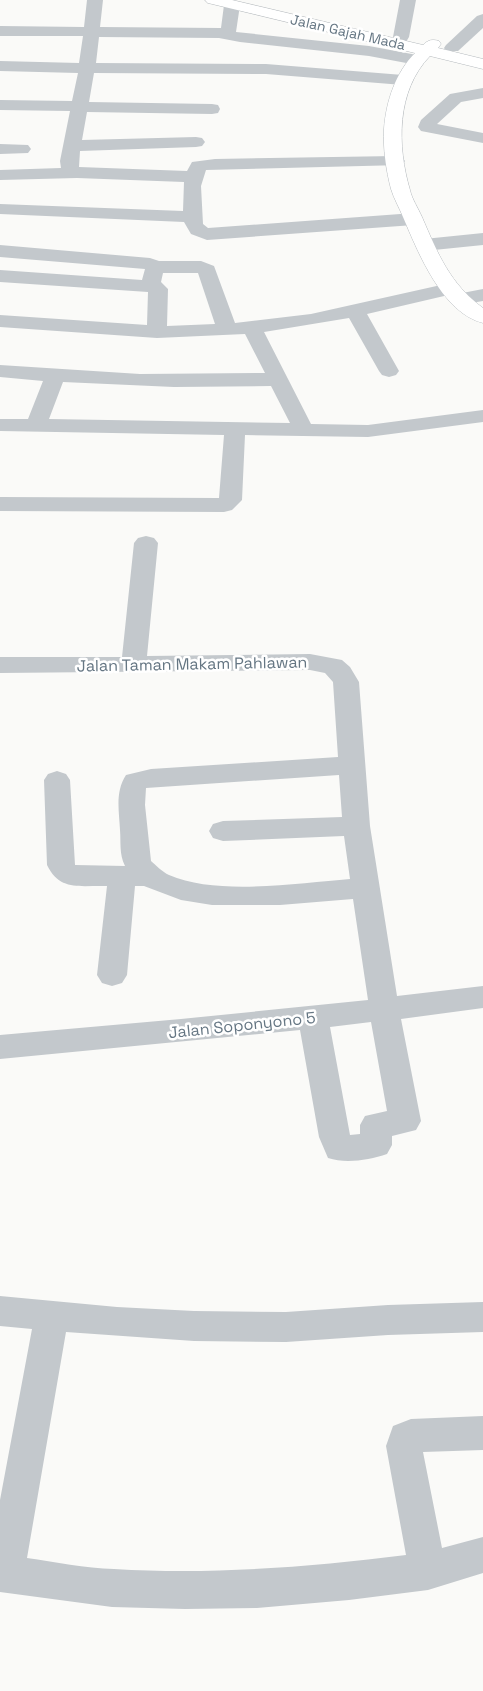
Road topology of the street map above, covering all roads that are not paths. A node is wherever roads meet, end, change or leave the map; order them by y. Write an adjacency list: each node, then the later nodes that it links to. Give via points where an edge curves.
1 (95, 0): 7 (street)
2 (213, 0): 4 (main road, Jalan Gajah Mada)
3 (408, 0): 9 (street)
4 (240, 2): 8 (street, via 228,32); 9 (main road, Jalan Gajah Mada)
5 (483, 19): 10 (street)
6 (0, 32): 7 (street)
7 (91, 33): 8 (street); 15 (street)
8 (224, 34): 11 (street, via 369,50)
9 (399, 40): 11 (main road, Jalan Gajah Mada)
10 (452, 48): 11 (main road, Jalan Gajah Mada); 12 (main road, Jalan Gajah Mada)
11 (425, 52): 14 (main road, Jalan Gajah Mada); 16 (main road)
12 (483, 55)
13 (0, 66): 15 (street)
14 (483, 66): 16 (main road)
15 (87, 68): 16 (street, via 266,69); 19 (street)
16 (396, 80): 26 (main road, via 393,146)
17 (483, 93): 21 (street, via 456,98 427,124 427,127)
18 (0, 105): 19 (street)
19 (80, 107): 20 (street); 23 (street)
20 (212, 109)
21 (483, 138)
22 (196, 142): 23 (street)
23 (72, 146): 27 (street, via 70,169)
24 (0, 149): 25 (street)
25 (22, 149)
26 (396, 161): 29 (street, via 205,164 198,166); 32 (main road, via 400,189)
27 (77, 173): 28 (street); 29 (street)
28 (0, 175)
29 (193, 177): 31 (street)
30 (0, 209): 31 (street)
31 (192, 216): 32 (street, via 194,227 207,234)
32 (414, 218): 34 (main road)
33 (483, 239): 34 (street)
34 (424, 244): 39 (main road)
35 (0, 251): 36 (street)
36 (155, 266): 38 (street); 45 (street, via 201,267 207,270)
37 (0, 276): 38 (street)
38 (150, 287): 46 (street, via 158,289)
39 (454, 294): 40 (street); 41 (street); 42 (main road)
40 (483, 294)
41 (355, 310): 44 (street); 48 (street)
42 (483, 318)
43 (0, 321): 46 (street)
44 (252, 328): 45 (street); 50 (street)
45 (228, 330): 46 (street)
46 (157, 332)
47 (0, 371): 49 (street)
48 (389, 371)
49 (55, 376): 50 (street, via 173,381); 53 (street)
50 (279, 380): 55 (street)
51 (483, 416): 55 (street, via 368,431)
52 (0, 425): 53 (street)
53 (36, 425): 54 (street)
54 (235, 430): 55 (street); 56 (street, via 231,500 224,505)
55 (304, 430)
56 (0, 504)
57 (146, 543): 59 (street)
58 (0, 665): 59 (street, Jalan Taman Makam Pahlawan)
59 (134, 665): 60 (street, Jalan Taman Makam Pahlawan, via 310,662 333,666 346,682)
60 (352, 766): 62 (street, Jalan Taman Makam Pahlawan); 64 (street, via 135,781 131,799 135,856 139,866)
61 (57, 780): 64 (street, via 60,865 64,871 70,875)
62 (356, 826): 63 (street); 65 (street, Jalan Taman Makam Pahlawan)
63 (223, 831)
64 (135, 876): 65 (street, via 190,893 235,897); 66 (street)
65 (364, 888): 68 (street, Jalan Taman Makam Pahlawan)
66 (112, 974)
67 (483, 996): 68 (street, Jalan Soponyono 5)
68 (384, 1010): 69 (street, Jalan Soponyono 5); 69 (street, Jalan Taman Makam Pahlawan, via 405,1121 376,1124 376,1145 339,1149)
69 (313, 1018): 70 (street, Jalan Soponyono 5)
70 (0, 1047)
71 (0, 1310): 72 (street)
72 (52, 1315): 73 (street, via 117,1322 277,1327); 77 (street)
73 (483, 1317)
74 (483, 1433): 76 (street, via 406,1438 404,1446)
75 (483, 1555): 76 (street)
76 (428, 1571): 77 (street, via 349,1582 185,1590 112,1588)
77 (3, 1574)

